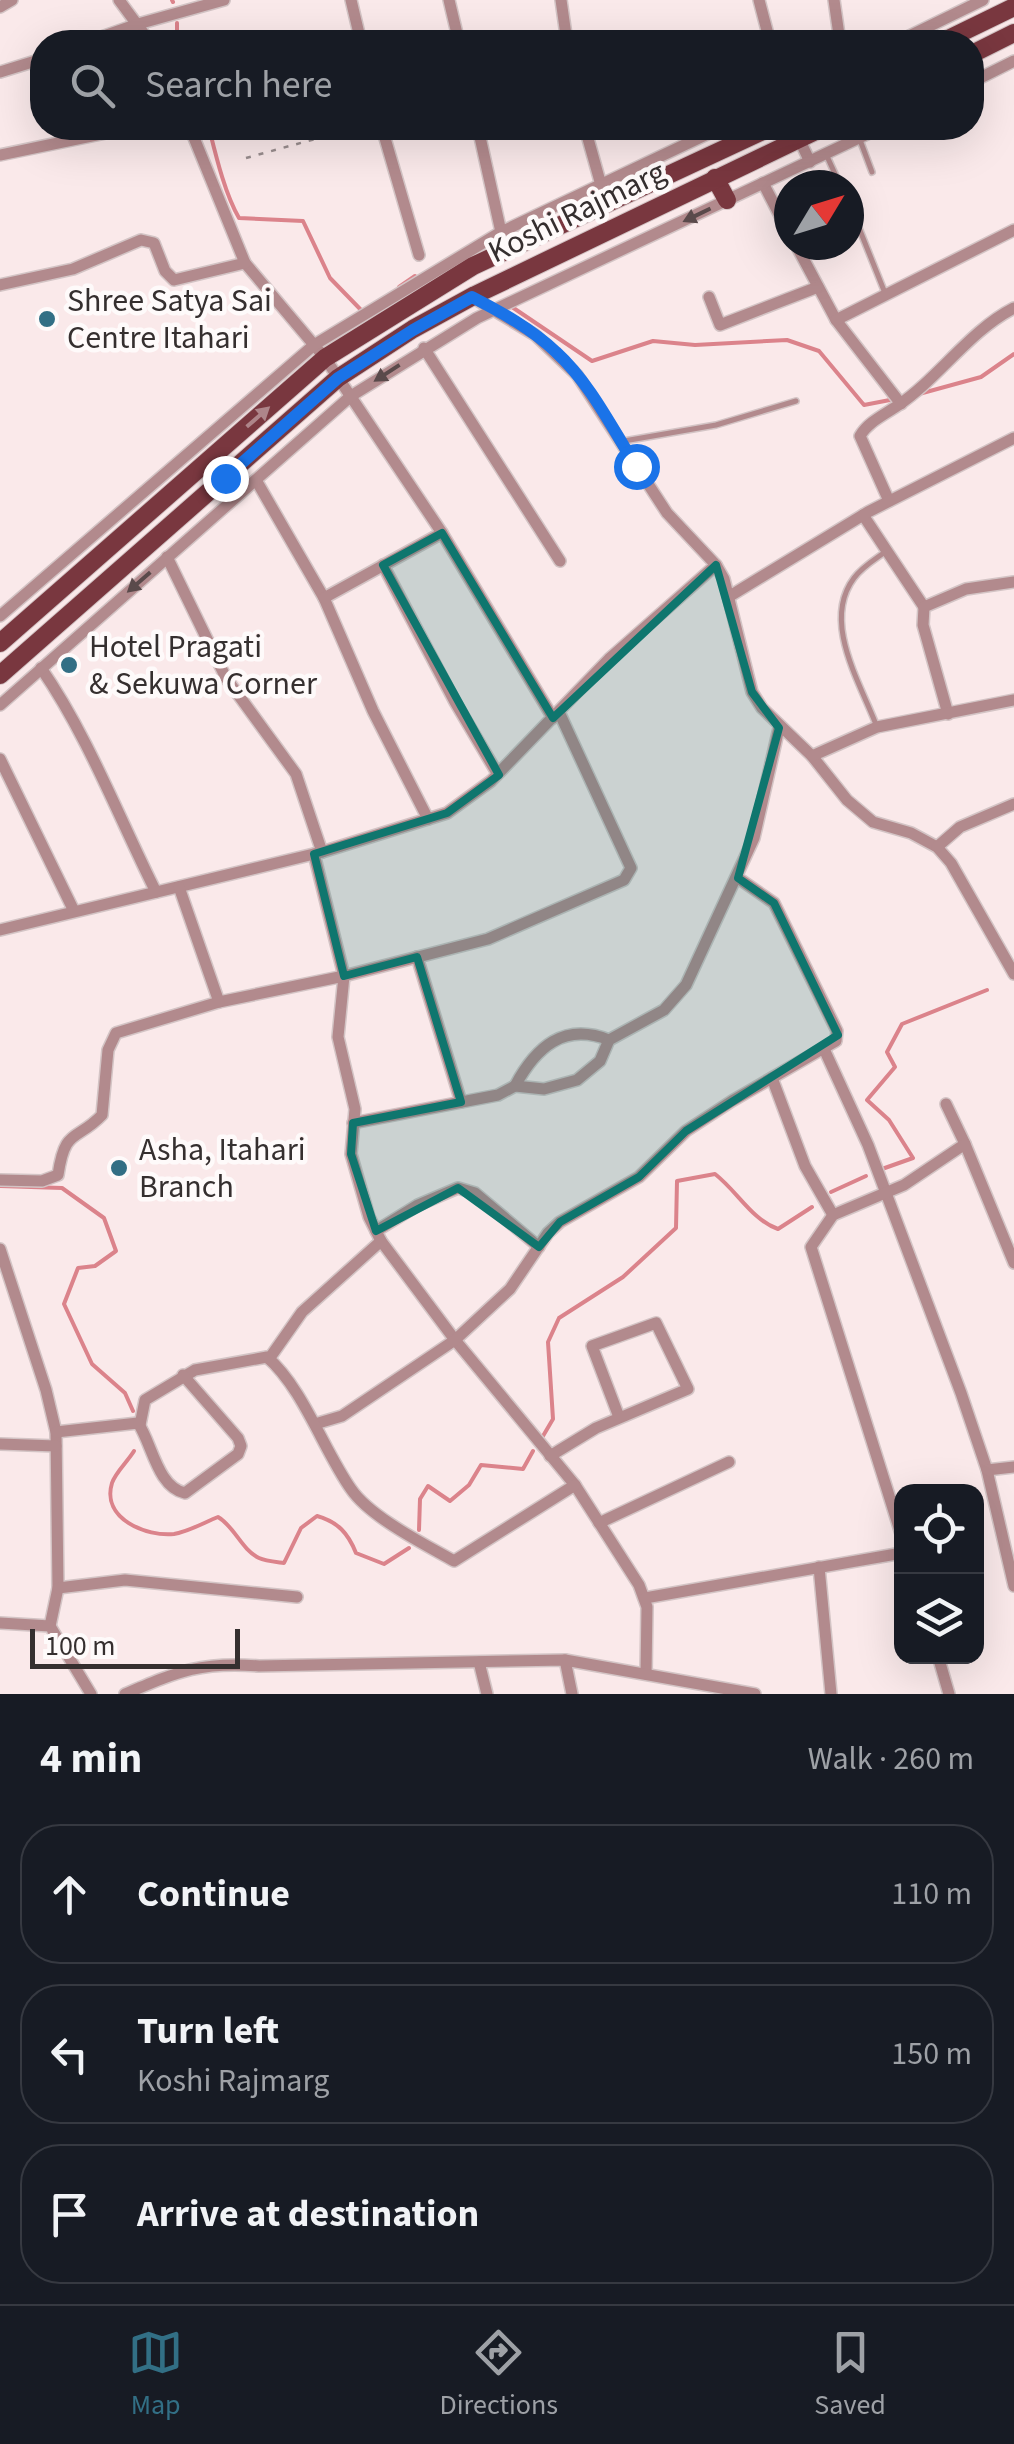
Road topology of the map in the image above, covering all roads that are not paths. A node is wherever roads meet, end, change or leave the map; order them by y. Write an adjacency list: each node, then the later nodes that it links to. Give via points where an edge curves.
1 (12, 0): 10 (street)
2 (119, 0): 12 (street)
3 (224, 0): 12 (street)
4 (350, 0): 15 (street)
5 (450, 0): 16 (street)
6 (561, 0): 17 (street)
7 (759, 0): 18 (street)
8 (834, 0): 19 (street)
9 (982, 0): 20 (street)
10 (0, 7)
11 (1014, 7): 21 (main road)
12 (138, 24): 13 (street); 14 (street)
13 (121, 30)
14 (142, 30)
15 (359, 30)
16 (456, 30)
17 (565, 30)
18 (767, 30)
19 (838, 30)
20 (921, 30)
21 (967, 30)
22 (1014, 33): 23 (main road)
23 (984, 48)
24 (1014, 61): 27 (street)
25 (30, 63): 26 (street)
26 (0, 72)
27 (984, 76)
28 (72, 140): 40 (street)
29 (195, 140): 56 (street)
30 (386, 140): 54 (street)
31 (481, 140): 51 (street)
32 (588, 140): 46 (street)
33 (694, 140): 46 (street)
34 (744, 140): 52 (main road, Koshi Rajmarg)
35 (784, 140): 44 (main road, Koshi Rajmarg)
36 (800, 140): 41 (street)
37 (855, 140): 39 (street)
38 (860, 140): 43 (lane)
39 (826, 154): 41 (street); 42 (lane)
40 (0, 155)
41 (810, 162): 45 (street)
42 (833, 170)
43 (872, 172)
44 (716, 178): 47 (main road); 60 (main road, Koshi Rajmarg)
45 (763, 183): 47 (street); 48 (street)
46 (601, 184): 49 (street)
47 (727, 200): 63 (street, one-way to 63)
48 (774, 204)
49 (540, 214): 51 (street); 52 (main road)
50 (1014, 230): 61 (street)
51 (501, 232): 57 (street)
52 (548, 232): 57 (main road, Koshi Rajmarg)
53 (864, 240): 61 (lane)
54 (420, 255)
55 (804, 260): 59 (street)
56 (245, 262): 58 (street, via 174,280 154,243 141,240 73,269); 67 (street)
57 (462, 265): 67 (main road, Koshi Rajmarg); 67 (street, via 433,270)
58 (0, 285)
59 (818, 286): 62 (street, via 720,325); 65 (street)
60 (479, 293): 63 (street); 68 (main road, Koshi Rajmarg)
61 (886, 295): 65 (street)
62 (709, 297)
63 (499, 308): 66 (street); 73 (street, via 577,374)
64 (1014, 308): 71 (street)
65 (836, 320): 71 (street)
66 (424, 348): 69 (street, one-way to 69); 80 (street)
67 (319, 351): 68 (street); 87 (street); 88 (main road, Koshi Rajmarg, one-way to 67)
68 (338, 378): 69 (street); 90 (main road, Koshi Rajmarg)
69 (350, 396): 74 (street); 77 (street)
70 (796, 401): 73 (lane, via 716,425)
71 (901, 404): 75 (street, via 860,436)
72 (1014, 438): 75 (street)
73 (621, 442): 82 (street, via 667,513)
74 (256, 480): 79 (street); 85 (street)
75 (889, 501): 76 (street)
76 (863, 515): 78 (street); 84 (street)
77 (442, 533): 81 (street); 94 (street)
78 (887, 550): 86 (street); 95 (lane, via 853,580 841,618)
79 (167, 557): 89 (street, one-way to 89); 103 (street, via 226,678 296,774)
80 (560, 561)
81 (383, 565): 85 (street); 99 (street)
82 (716, 565): 84 (street); 94 (street)
83 (1014, 582): 86 (street, via 966,589)
84 (730, 596): 96 (street, via 752,692)
85 (324, 598): 101 (street)
86 (924, 607): 93 (street)
87 (0, 616)
88 (0, 642)
89 (42, 668): 92 (street); 106 (street, via 70,711)
90 (0, 675)
91 (1014, 700): 93 (street)
92 (0, 704)
93 (948, 714): 95 (street)
94 (556, 715): 99 (street); 110 (street, via 630,874 488,938)
95 (877, 727): 97 (street)
96 (779, 728): 97 (street); 104 (street, via 756,832)
97 (812, 756): 102 (street, via 872,822)
98 (0, 759): 107 (street)
99 (497, 773): 101 (street, via 447,813)
100 (1014, 804): 102 (street, via 960,827)
101 (428, 819): 103 (street)
102 (937, 847): 109 (street)
103 (318, 853): 105 (street); 112 (street)
104 (738, 878): 114 (street, via 675,1000); 115 (street, via 777,908 837,1031 836,1042)
105 (179, 886): 106 (street); 113 (street)
106 (156, 892): 107 (street)
107 (74, 911): 108 (street)
108 (0, 930)
109 (1009, 954): 111 (street)
110 (417, 957): 112 (street); 118 (street)
111 (1014, 974)
112 (344, 976): 113 (street); 120 (street, via 338,1037)
113 (219, 1002): 122 (street, via 116,1034 108,1050 102,1115 73,1134 58,1175 42,1182)
114 (609, 1040): 117 (street, via 600,1061 576,1080 544,1089); 117 (street, via 588,1032 563,1036 535,1056)
115 (824, 1049): 116 (street); 123 (street)
116 (772, 1078): 124 (street, via 805,1166); 126 (street, via 686,1131 639,1177 560,1222)
117 (515, 1086): 118 (street)
118 (461, 1102): 120 (street)
119 (946, 1104): 121 (street)
120 (353, 1123): 125 (street, via 351,1154)
121 (965, 1144): 123 (street); 128 (street)
122 (0, 1180)
123 (883, 1192): 124 (street); 141 (street)
124 (833, 1215): 143 (street, via 811,1255)
125 (379, 1236): 126 (street, via 418,1205 458,1188 475,1193); 129 (street); 130 (street, via 302,1312)
126 (538, 1247): 129 (street, via 510,1289)
127 (1, 1253): 135 (street)
128 (1014, 1263)
129 (455, 1340): 133 (street, via 342,1416); 138 (street)
130 (269, 1359): 131 (street); 133 (street)
131 (183, 1375): 134 (street, via 146,1400); 134 (street, via 238,1438 238,1454 182,1493 154,1462)
132 (620, 1417): 132 (street, via 592,1346 656,1323 688,1389); 138 (street)
133 (315, 1424): 142 (street, via 353,1492 454,1562)
134 (140, 1425): 135 (street)
135 (56, 1432): 137 (street)
136 (0, 1444): 137 (street)
137 (56, 1446): 148 (street)
138 (550, 1456): 142 (street)
139 (729, 1462): 144 (street)
140 (1014, 1467): 141 (street)
141 (987, 1470): 147 (street)
142 (574, 1486): 144 (street)
143 (894, 1511)
144 (599, 1523): 150 (street)
145 (894, 1554): 146 (street)
146 (820, 1567): 150 (street); 162 (street)
147 (1014, 1586)
148 (58, 1588): 149 (street, via 126,1580); 152 (street)
149 (296, 1597)
150 (645, 1598): 156 (street)
151 (0, 1622): 152 (street)
152 (50, 1626): 157 (street)
153 (565, 1660): 154 (street); 156 (street); 160 (street)
154 (479, 1662): 158 (street, via 222,1663 186,1668); 159 (street)
155 (940, 1664): 163 (street)
156 (646, 1674): 161 (street)
157 (91, 1694)
158 (125, 1694)
159 (487, 1694)
160 (572, 1694)
161 (755, 1694)
162 (831, 1694)
163 (949, 1694)

